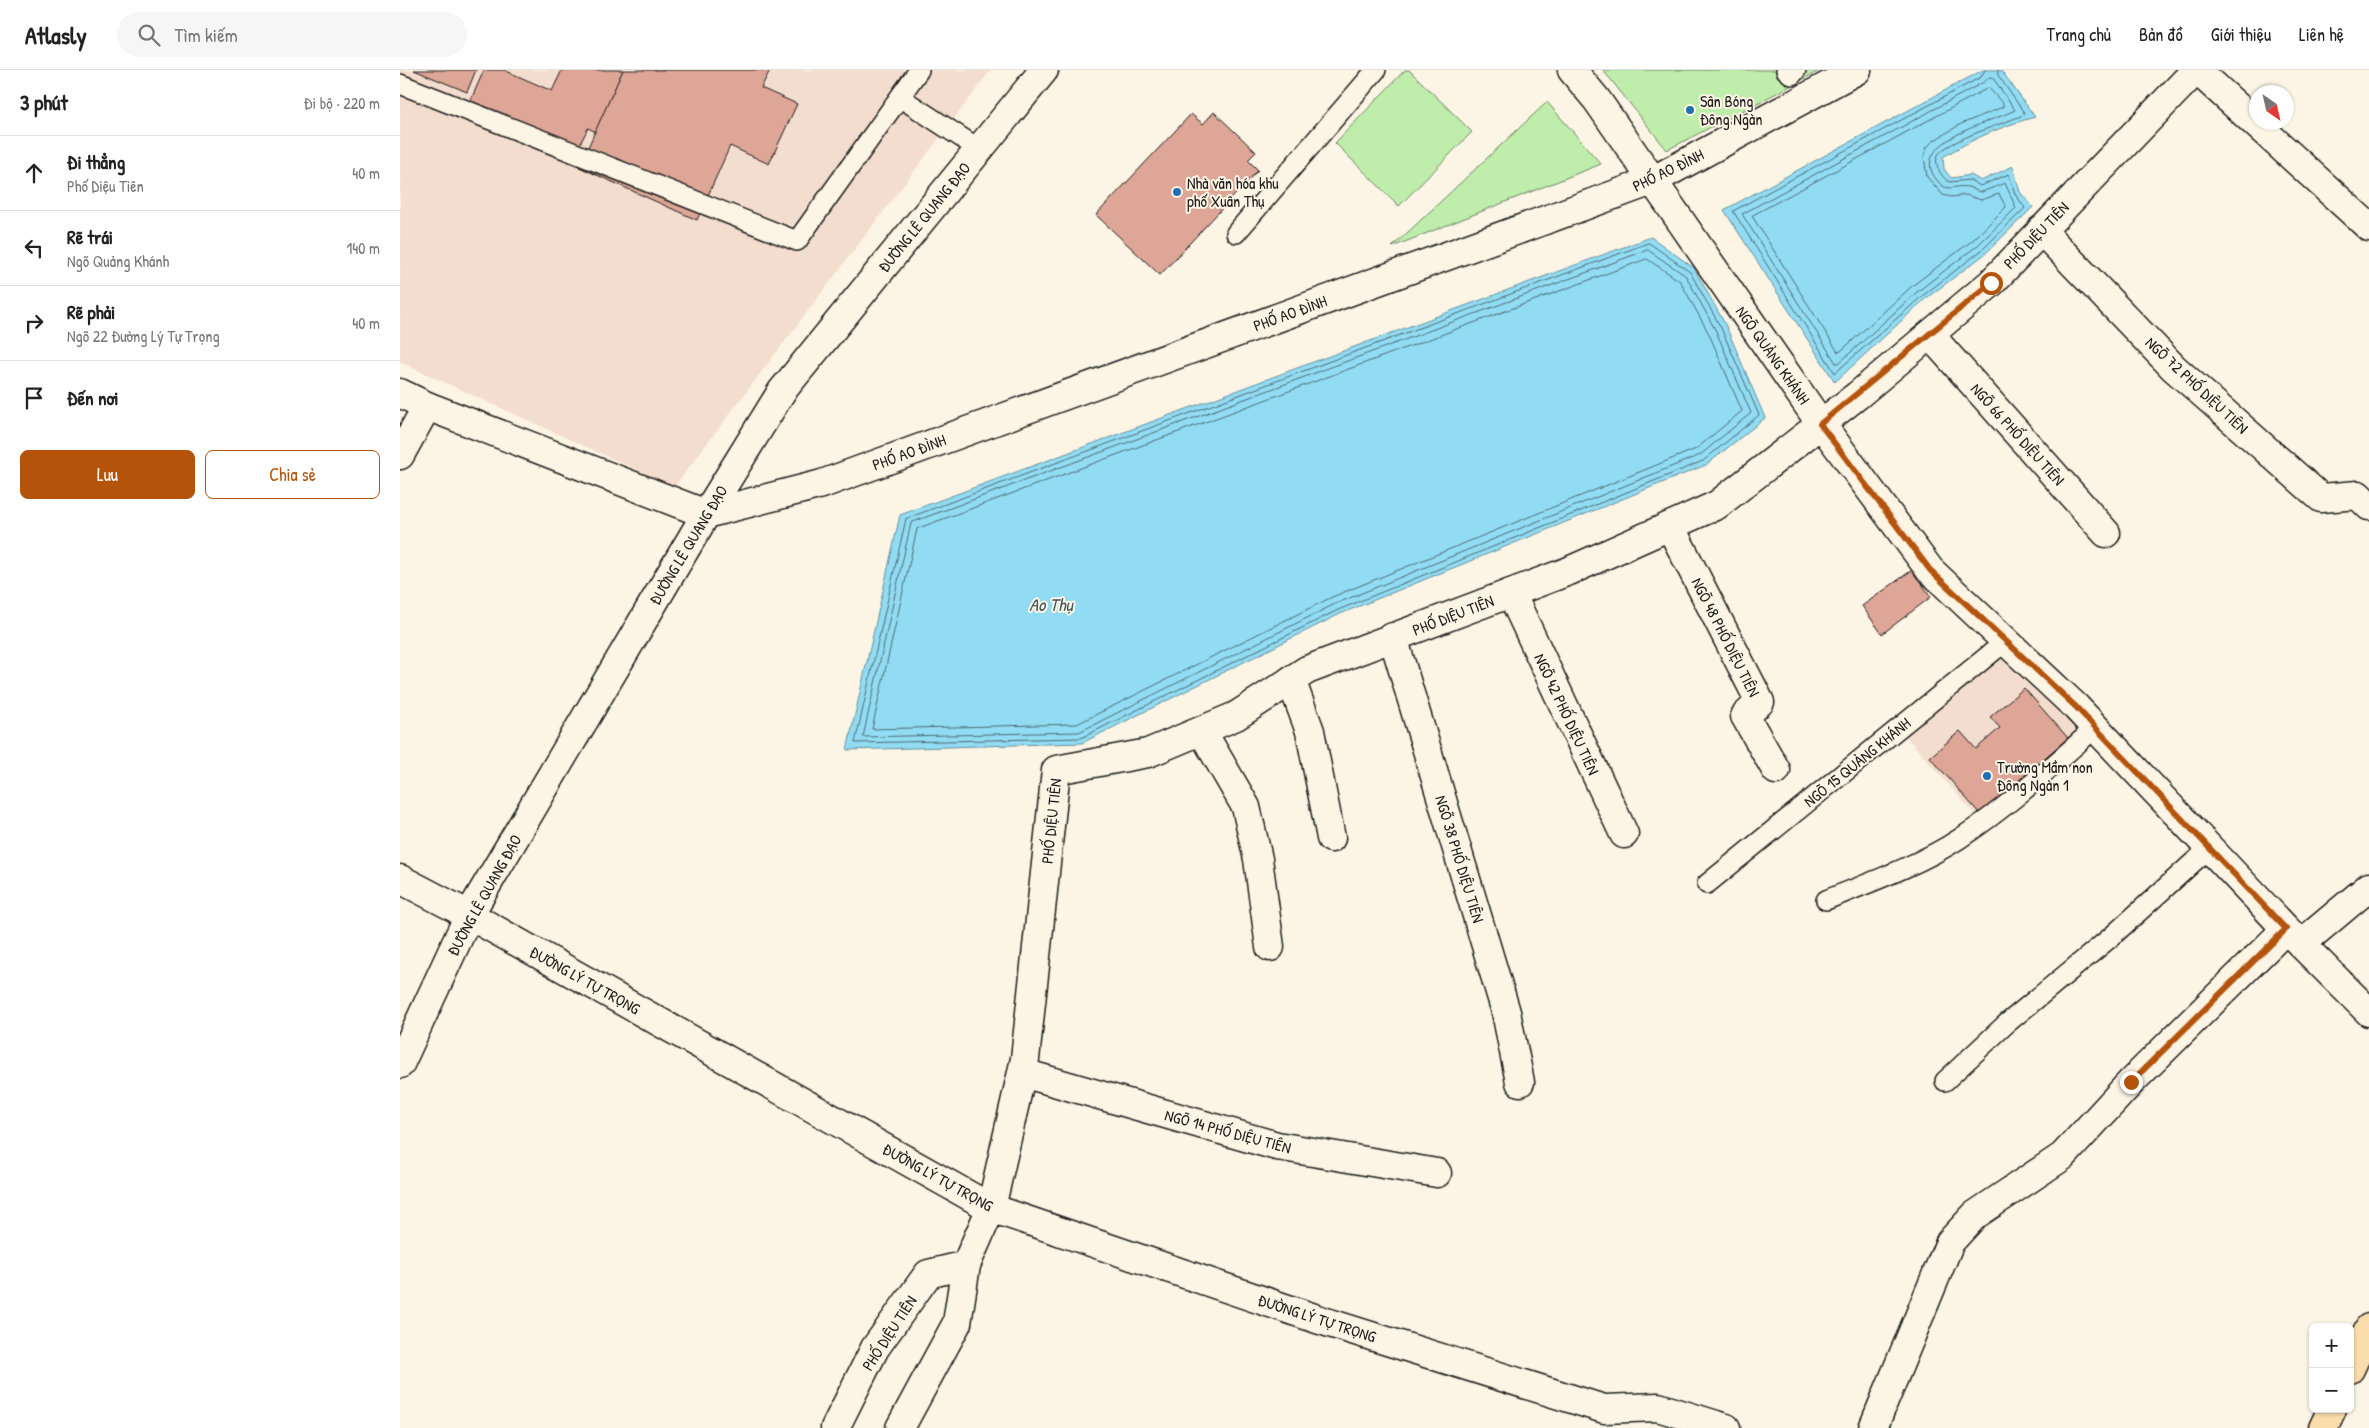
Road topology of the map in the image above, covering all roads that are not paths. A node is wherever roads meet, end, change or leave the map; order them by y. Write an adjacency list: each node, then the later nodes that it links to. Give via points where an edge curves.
1 (919, 70): 10 (lane)
2 (1044, 70): 11 (street, ĐƯỜNG LÊ QUANG ĐẠO)
3 (1376, 70): 15 (lane)
4 (1572, 70): 12 (street, NGÕ QUẢNG KHÁNH, via 1597,100)
5 (1786, 70): 6 (lane, via 1792,75)
6 (1796, 70)
7 (1856, 70): 12 (street, PHỐ AO ĐÌNH)
8 (2197, 70): 13 (street); 14 (street, PHỐ DIỆU TIÊN)
9 (400, 84): 10 (lane, via 798,241)
10 (901, 98): 11 (lane)
11 (979, 149): 22 (street, ĐƯỜNG LÊ QUANG ĐẠO, via 782,391)
12 (1652, 180): 19 (street, NGÕ QUẢNG KHÁNH); 22 (street, PHỐ AO ĐÌNH, via 822,484)
13 (2369, 227)
14 (2041, 230): 16 (street, PHỐ DIỆU TIÊN, via 1991,283); 21 (street, NGÕ 72 PHỐ DIỆU TIÊN, via 2174,368 2321,498 2358,495)
15 (1236, 233)
16 (1930, 334): 19 (street, PHỐ DIỆU TIÊN); 24 (street, NGÕ 66 PHỐ DIỆU TIÊN)
17 (400, 394): 18 (street)
18 (427, 406): 20 (street); 22 (street)
19 (1820, 424): 23 (street, PHỐ DIỆU TIÊN, via 1717,505); 27 (street, NGÕ QUẢNG KHÁNH, via 1930,570)
20 (400, 455)
21 (2369, 506)
22 (706, 514): 39 (street, ĐƯỜNG LÊ QUANG ĐẠO)
23 (1670, 526): 25 (street, PHỐ DIỆU TIÊN); 31 (street, NGÕ 48 PHỐ DIỆU TIÊN, via 1760,702 1745,716)
24 (2106, 533)
25 (1511, 593): 26 (street, PHỐ DIỆU TIÊN); 32 (street, NGÕ 42 PHỐ DIỆU TIÊN)
26 (1393, 637): 28 (street, PHỐ DIỆU TIÊN, via 1307,670); 46 (street, NGÕ 38 PHỐ DIỆU TIÊN, via 1506,1012)
27 (2006, 641): 29 (street, NGÕ QUẢNG KHÁNH); 36 (lane, NGÕ 15 QUẢNG KHÁNH)
28 (1291, 680): 30 (street, PHỐ DIỆU TIÊN, via 1236,716); 33 (street, via 1310,731)
29 (2095, 728): 34 (street, NGÕ QUẢNG KHÁNH); 38 (lane, via 2020,794 1958,840 1889,875)
30 (1202, 730): 41 (street, via 1246,807 1258,859); 44 (street, PHỐ DIỆU TIÊN, via 1148,753 1056,770)
31 (1776, 770)
32 (1624, 834)
33 (1330, 838)
34 (2208, 848): 40 (street, NGÕ QUẢNG KHÁNH); 45 (lane, via 2112,937 2006,1024)
35 (400, 879): 39 (street, ĐƯỜNG LÝ TỰ TRỌNG)
36 (1707, 884)
37 (2369, 887): 40 (street)
38 (1826, 900)
39 (469, 915): 43 (street, ĐƯỜNG LÊ QUANG ĐẠO); 48 (street, ĐƯỜNG LÝ TỰ TRỌNG)
40 (2293, 936): 42 (street, NGÕ QUẢNG KHÁNH); 57 (street, via 2131,1082 2063,1156 1975,1215 1950,1242)
41 (1270, 947)
42 (2369, 1012)
43 (400, 1064)
44 (1023, 1073): 47 (street, NGÕ 14 PHỐ DIỆU TIÊN, via 1276,1146); 48 (street, PHỐ DIỆU TIÊN)
45 (1945, 1081)
46 (1520, 1082)
47 (1437, 1173)
48 (991, 1208): 49 (street, PHỐ DIỆU TIÊN); 53 (street, ĐƯỜNG LÝ TỰ TRỌNG)
49 (966, 1265): 54 (street, PHỐ DIỆU TIÊN, via 928,1274 875,1348); 55 (street, PHỐ DIỆU TIÊN, via 957,1322)
50 (2369, 1328): 51 (main road)
51 (2350, 1368)
52 (2330, 1413): 58 (main road)
53 (1612, 1418): 56 (street, ĐƯỜNG LÝ TỰ TRỌNG, via 1658,1407)
54 (835, 1428)
55 (900, 1428)
56 (1726, 1428)
57 (1873, 1428)
58 (2323, 1428)

